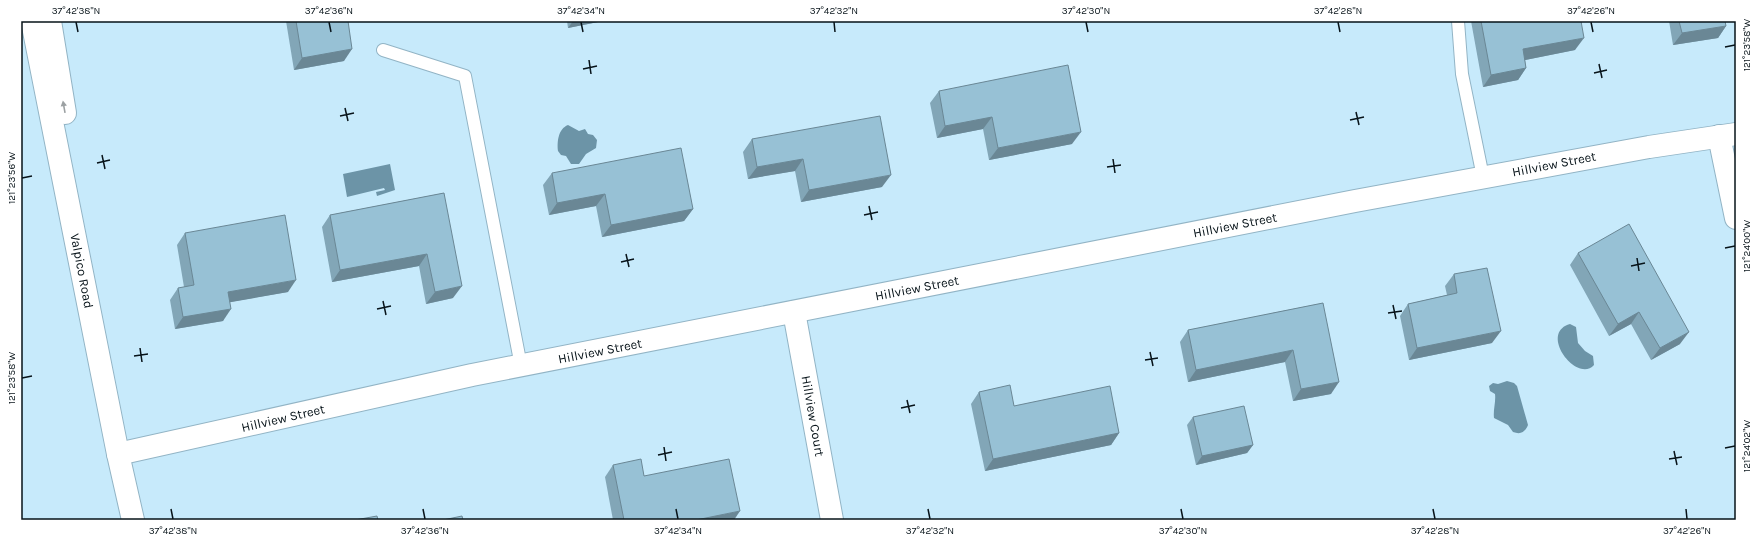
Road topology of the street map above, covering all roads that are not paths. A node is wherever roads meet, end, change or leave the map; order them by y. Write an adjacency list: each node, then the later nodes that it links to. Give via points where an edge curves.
1 (32, 21): 6 (street, Valpico Road)
2 (50, 21): 10 (street, one-way to 2, via 70,143)
3 (1458, 21): 8 (lane, via 1462,74)
4 (21, 38): 6 (street)
5 (383, 50): 12 (lane, via 465,76)
6 (54, 133): 10 (street, Valpico Road)
7 (1728, 135): 8 (street, Hillview Street); 9 (street)
8 (1484, 177): 11 (street, Hillview Street)
9 (1736, 218)
10 (79, 257): 13 (street, Valpico Road)
11 (794, 312): 12 (street, Hillview Street); 15 (street, Hillview Court)
12 (521, 366): 13 (street, Hillview Street)
13 (118, 454): 14 (street, Valpico Road)
14 (133, 520)
15 (832, 520)

